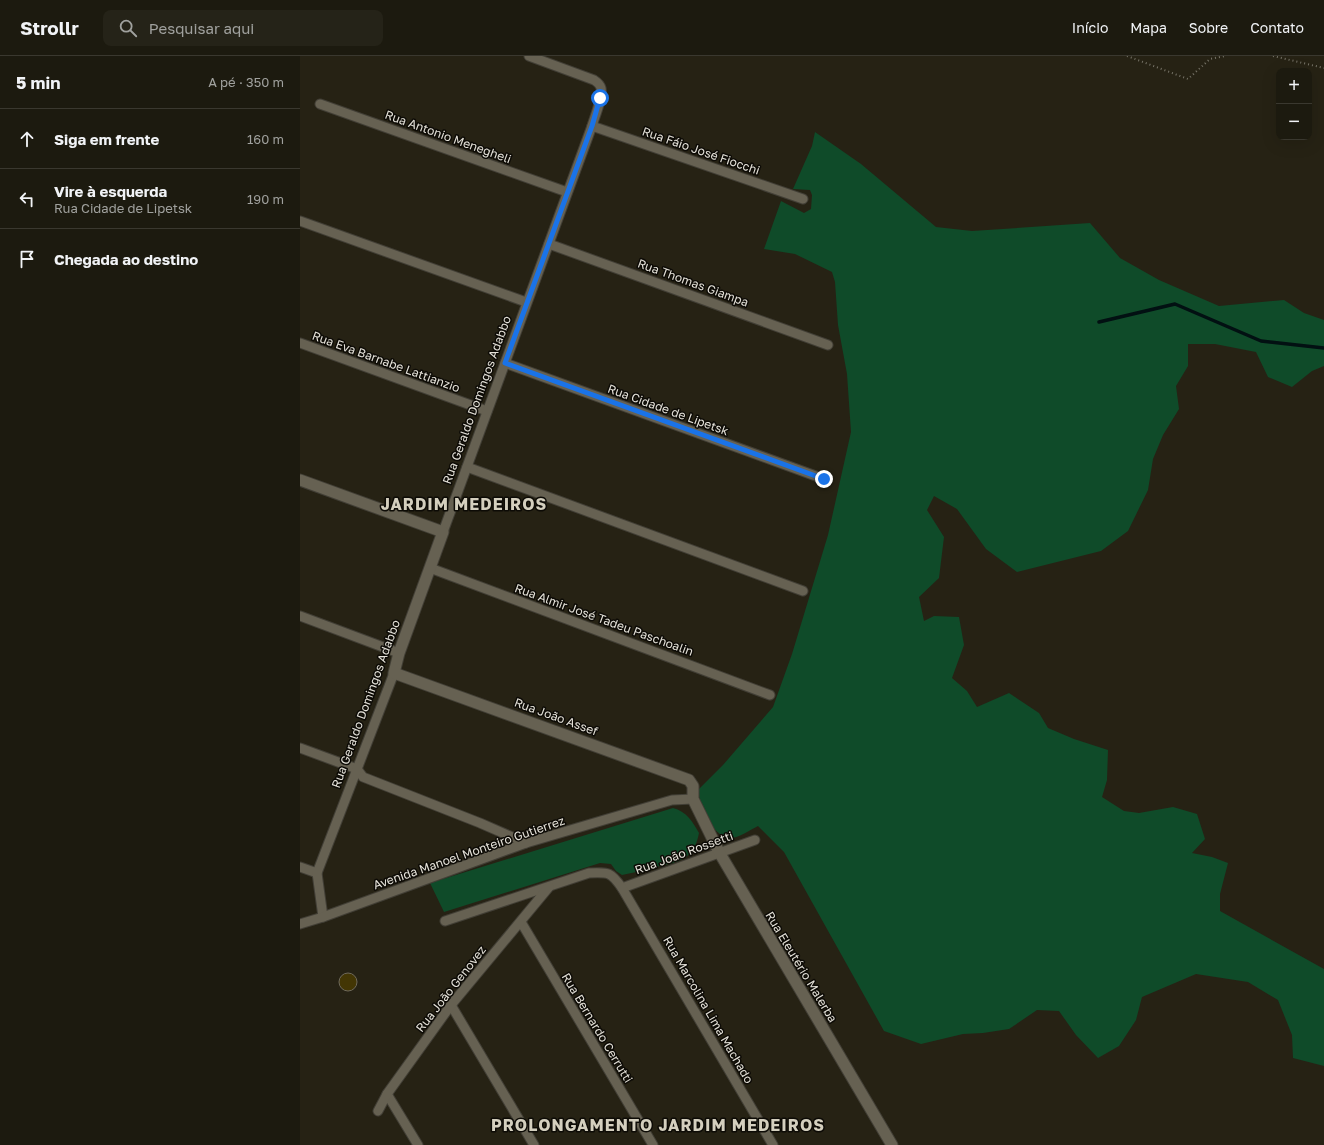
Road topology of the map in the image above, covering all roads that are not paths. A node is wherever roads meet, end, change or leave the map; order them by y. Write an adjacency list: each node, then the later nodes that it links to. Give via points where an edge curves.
1 (530, 56): 3 (street, Rua Geraldo Domingos Adabbo, via 599,84 601,88)
2 (320, 104): 4 (street, Rua Antonio Menegheli)
3 (592, 126): 4 (street, Rua Geraldo Domingos Adabbo); 5 (street, Rua Fáio José Fiocchi)
4 (567, 192): 7 (street, Rua Geraldo Domingos Adabbo)
5 (803, 199)
6 (300, 221): 8 (street)
7 (549, 244): 8 (street, Rua Geraldo Domingos Adabbo); 10 (street, Rua Thomas Giampa)
8 (526, 302): 11 (street, Rua Geraldo Domingos Adabbo)
9 (300, 343): 12 (street, Rua Eva Barnabe Lattianzio)
10 (828, 346)
11 (505, 363): 12 (street, Rua Geraldo Domingos Adabbo); 14 (street, Rua Cidade de Lipetsk)
12 (487, 411): 13 (street, Rua Geraldo Domingos Adabbo)
13 (467, 467): 16 (street, Rua Geraldo Domingos Adabbo); 18 (street)
14 (824, 479)
15 (300, 480): 16 (street)
16 (443, 532): 17 (street, Rua Geraldo Domingos Adabbo)
17 (430, 568): 20 (street, Rua Geraldo Domingos Adabbo); 22 (street, Rua Almir José Tadeu Paschoalin)
18 (803, 590)
19 (300, 616): 20 (street)
20 (399, 653): 21 (street, Rua Geraldo Domingos Adabbo)
21 (394, 672): 24 (street, Rua Geraldo Domingos Adabbo); 25 (street, Rua João Assef, via 689,780 693,786)
22 (770, 694)
23 (300, 748): 24 (street)
24 (357, 769): 27 (street, via 363,777); 30 (street, Rua Geraldo Domingos Adabbo)
25 (693, 799): 27 (street, Avenida Manoel Monteiro Gutierrez, via 672,800); 28 (street, Rua Eleutério Malerba)
26 (755, 840): 28 (street, Rua João Rossetti)
27 (526, 843): 33 (street, Avenida Manoel Monteiro Gutierrez)
28 (719, 852): 32 (street, Rua João Rossetti); 44 (street, Rua Eleutério Malerba)
29 (300, 866): 30 (street)
30 (317, 873): 33 (street)
31 (549, 887): 32 (street, Rua Marcolina Lima Machado, via 589,873 608,873); 34 (street, Rua Marcolina Lima Machado); 35 (street, Rua João Genovez)
32 (622, 888): 43 (street, Rua Marcolina Lima Machado)
33 (323, 917): 36 (street, Avenida Manoel Monteiro Gutierrez)
34 (444, 921)
35 (521, 922): 37 (street, Rua João Genovez); 42 (street, Rua Bernardo Cerrutti)
36 (300, 924)
37 (451, 1005): 38 (street, Rua João Genovez); 41 (street)
38 (387, 1094): 39 (street, Rua João Genovez); 40 (street)
39 (378, 1111)
40 (418, 1145)
41 (534, 1145)
42 (653, 1145)
43 (773, 1145)
44 (892, 1145)

